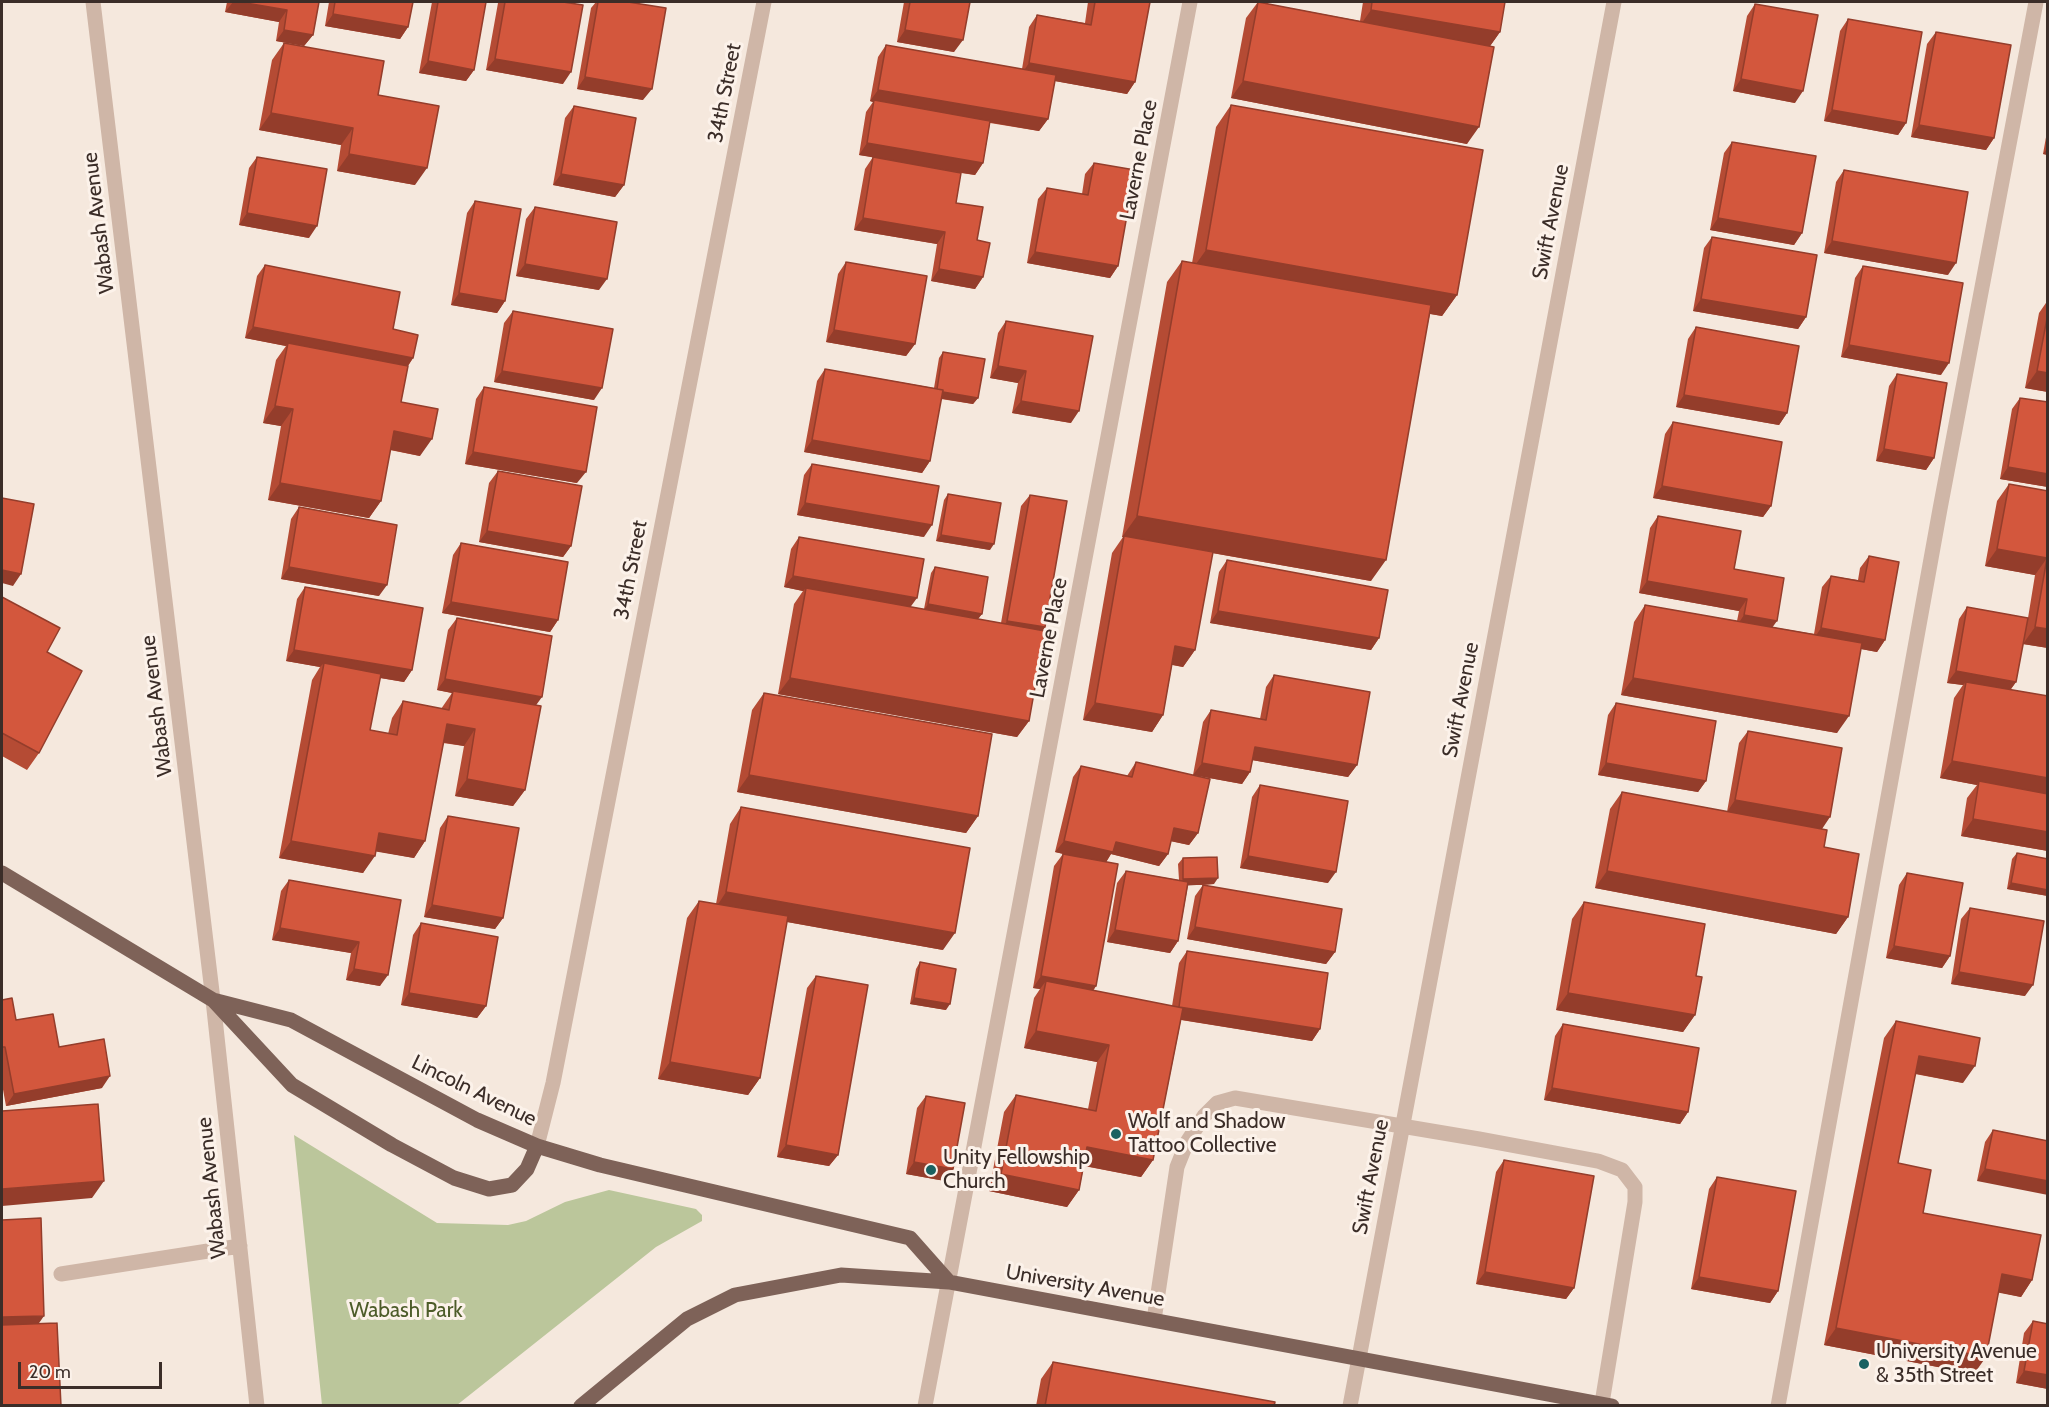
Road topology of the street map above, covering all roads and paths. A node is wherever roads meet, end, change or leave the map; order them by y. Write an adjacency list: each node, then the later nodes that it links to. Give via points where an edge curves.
1 (93, 2): 8 (street, Wabash Avenue)
2 (764, 2): 10 (street, 34th Street, via 553,1083)
3 (1190, 2): 13 (street, Laverne Place)
4 (1614, 2): 9 (street, Swift Avenue)
5 (2037, 2): 6 (street); 21 (street, via 1940,509)
6 (2048, 3)
7 (2, 873): 8 (main road, Lincoln Avenue)
8 (213, 1000): 10 (main road, Lincoln Avenue, via 291,1020 477,1120); 10 (main road, Lincoln Avenue, via 292,1085 454,1178 489,1188 512,1185 527,1169); 11 (street, Wabash Avenue)
9 (1403, 1124): 14 (street, via 1235,1098 1217,1103 1187,1142 1177,1167); 15 (street, Swift Avenue); 16 (street, via 1598,1161 1622,1170 1635,1187)
10 (537, 1146): 13 (main road, via 600,1165 910,1238)
11 (240, 1246): 12 (street); 17 (street, Wabash Avenue)
12 (61, 1274)
13 (949, 1282): 14 (main road, University Avenue); 18 (main road, University Avenue, via 841,1275 735,1295 687,1319); 19 (street, Laverne Place)
14 (1154, 1320): 15 (main road, University Avenue)
15 (1359, 1357): 16 (main road, University Avenue); 20 (street, Swift Avenue)
16 (1607, 1404)
17 (257, 1406)
18 (581, 1406)
19 (925, 1406)
20 (1350, 1406)
21 (1778, 1406)

